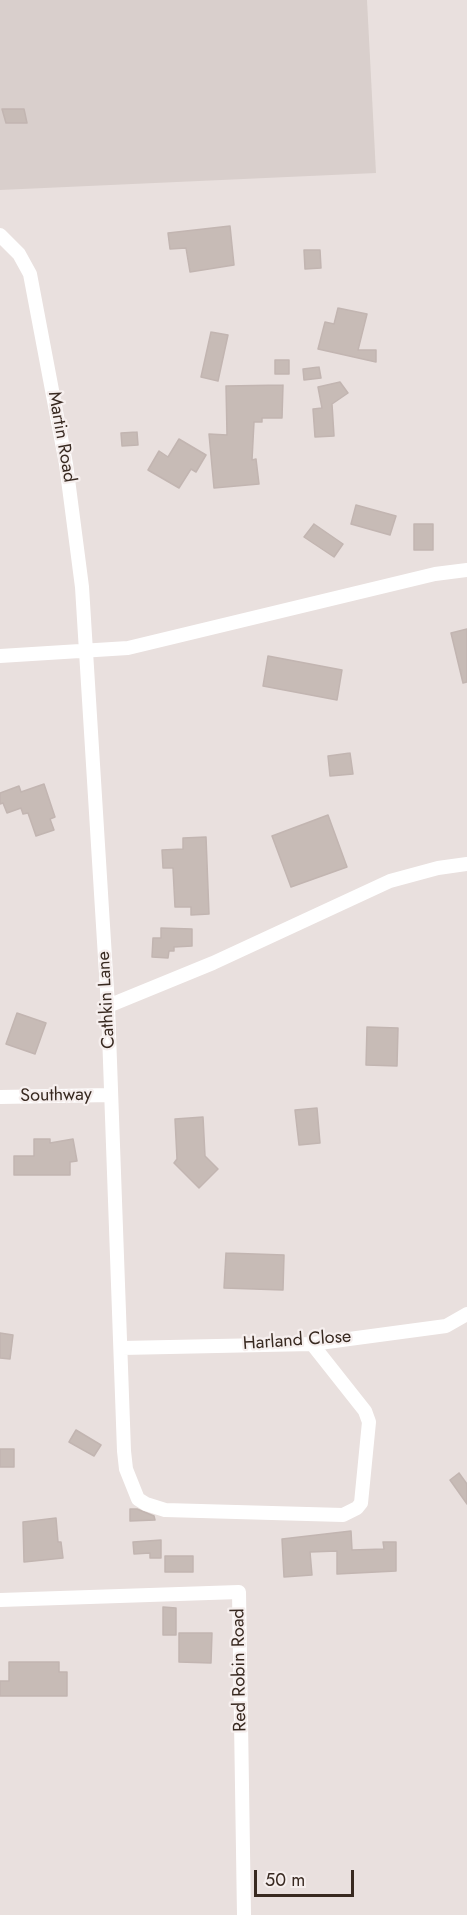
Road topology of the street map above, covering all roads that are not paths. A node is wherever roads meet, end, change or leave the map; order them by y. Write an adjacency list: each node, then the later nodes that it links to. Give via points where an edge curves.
1 (0, 235): 3 (street, Martin Road, via 19,254 30,274 66,464)
2 (467, 570): 3 (street, via 435,574 154,642)
3 (86, 652): 4 (street); 6 (street, Cathkin Lane)
4 (0, 656)
5 (467, 864): 6 (street, via 390,881 213,963)
6 (108, 1006): 7 (street, Cathkin Lane)
7 (111, 1095): 8 (street, Southway); 11 (street, Cathkin Lane)
8 (0, 1097)
9 (467, 1314): 10 (street, Harland Close, via 446,1326)
10 (312, 1344): 11 (street, Harland Close); 11 (street, Cathkin Lane, via 365,1411 369,1422 361,1503 343,1515 165,1510 146,1504 134,1492 126,1468)
11 (122, 1348)
12 (0, 1600): 13 (street, Red Robin Road, via 239,1592)
13 (244, 1915)

